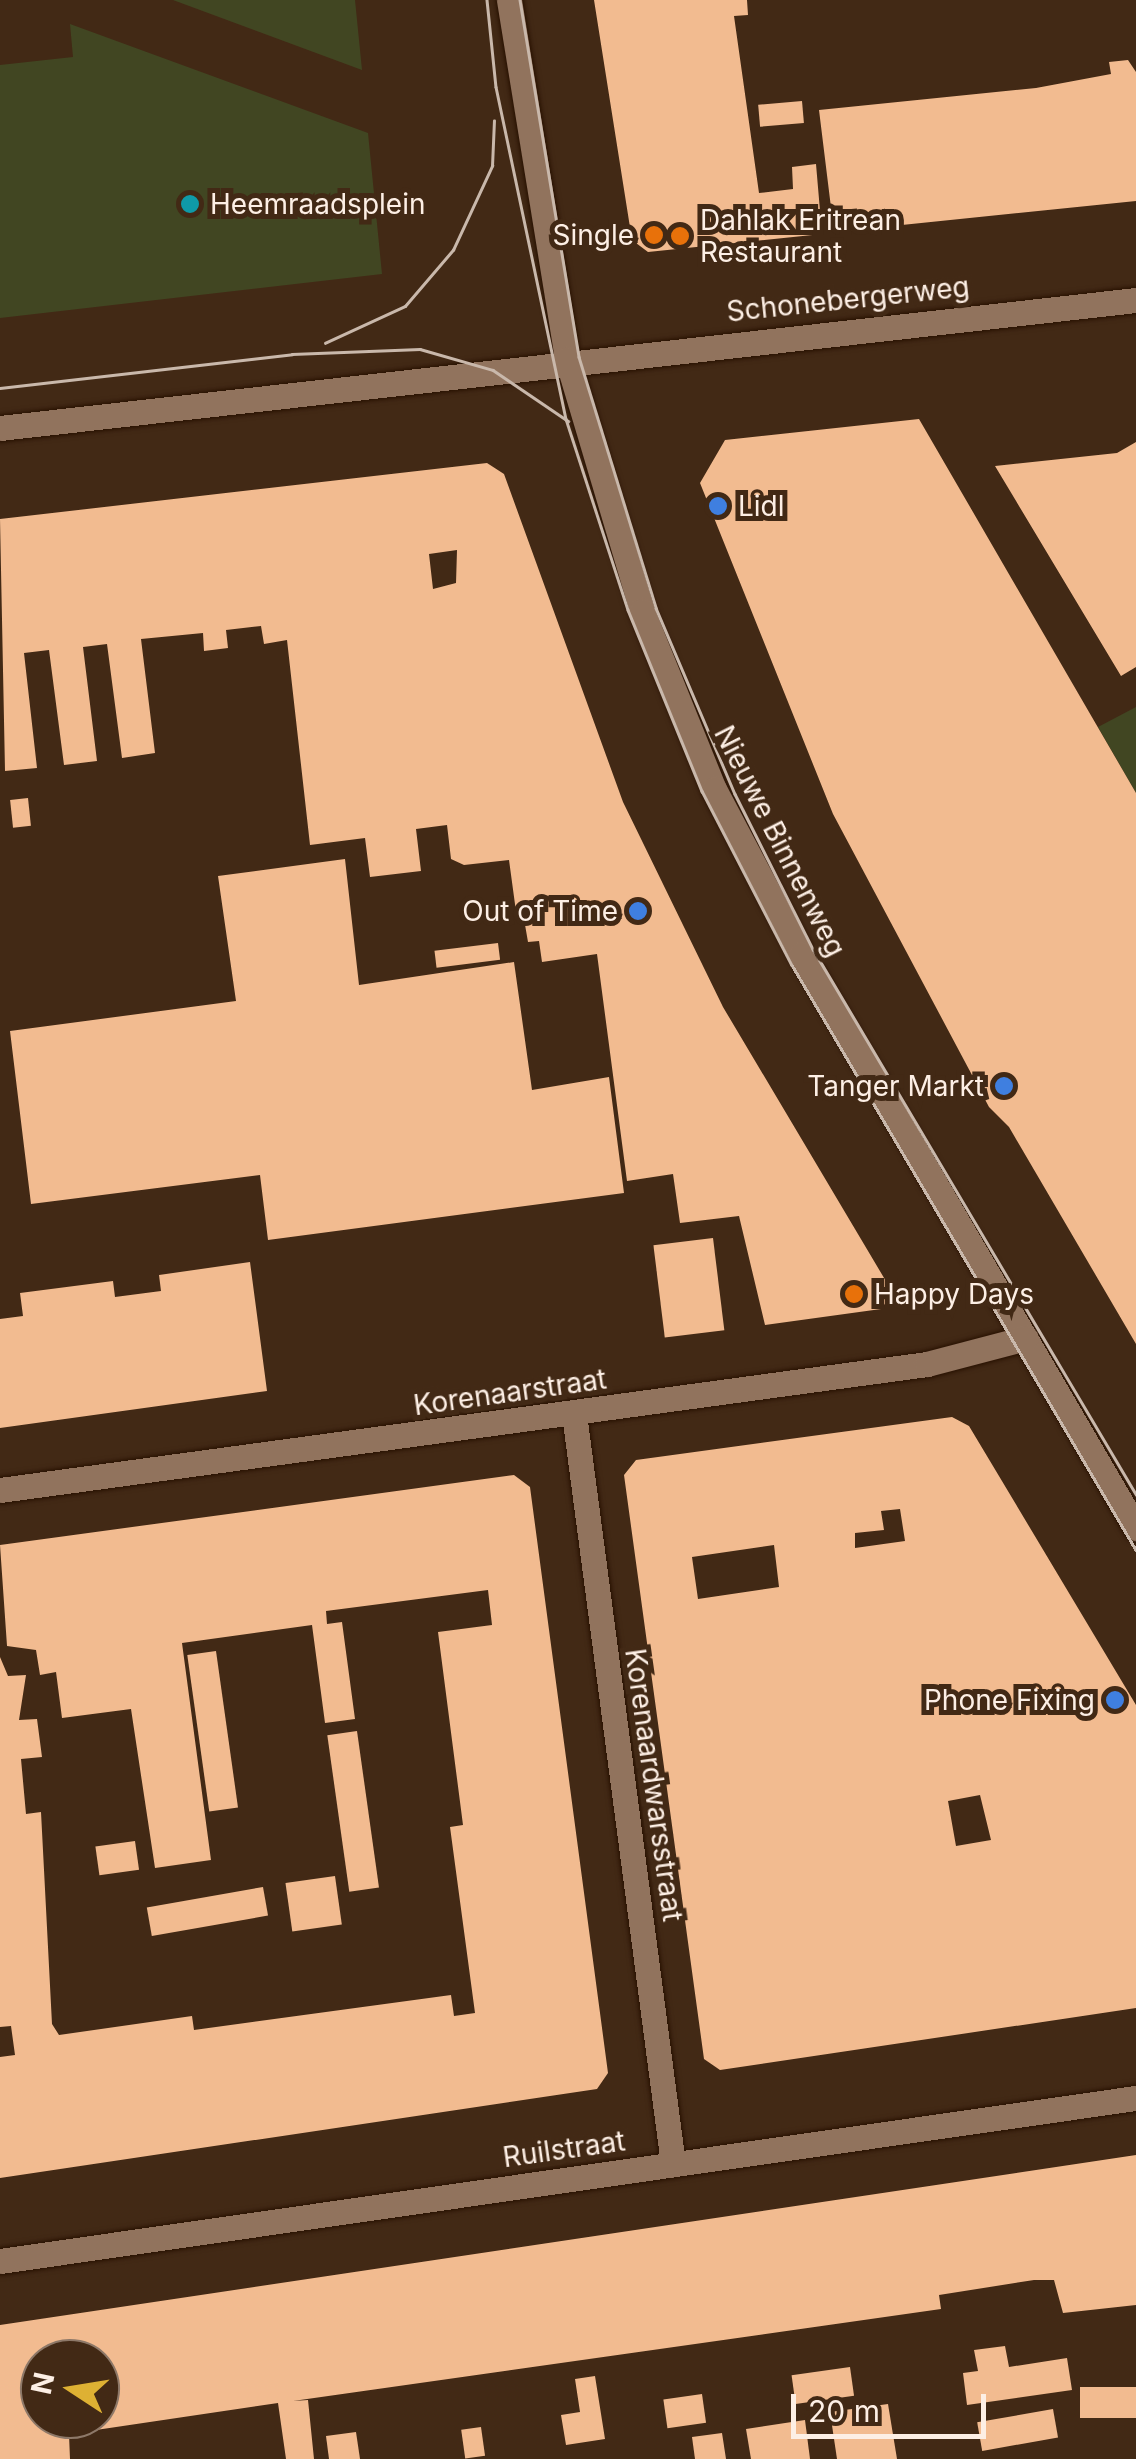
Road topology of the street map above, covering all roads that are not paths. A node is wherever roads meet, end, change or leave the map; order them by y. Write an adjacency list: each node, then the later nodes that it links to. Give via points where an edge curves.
1 (508, 0): 3 (street, Nieuwe Binnenweg)
2 (1136, 300): 3 (street, Schonebergerweg)
3 (567, 359): 4 (street); 5 (street, Nieuwe Binnenweg, via 642,610 714,789)
4 (0, 428)
5 (1026, 1338): 6 (street, Korenaarstraat, via 926,1364); 8 (street, Nieuwe Binnenweg)
6 (574, 1414): 7 (street, Korenaarstraat); 10 (street, Korenaardwarsstraat)
7 (0, 1490)
8 (1136, 1528)
9 (1136, 2098): 10 (street, Ruilstraat)
10 (673, 2164): 11 (street, Ruilstraat)
11 (0, 2262)

